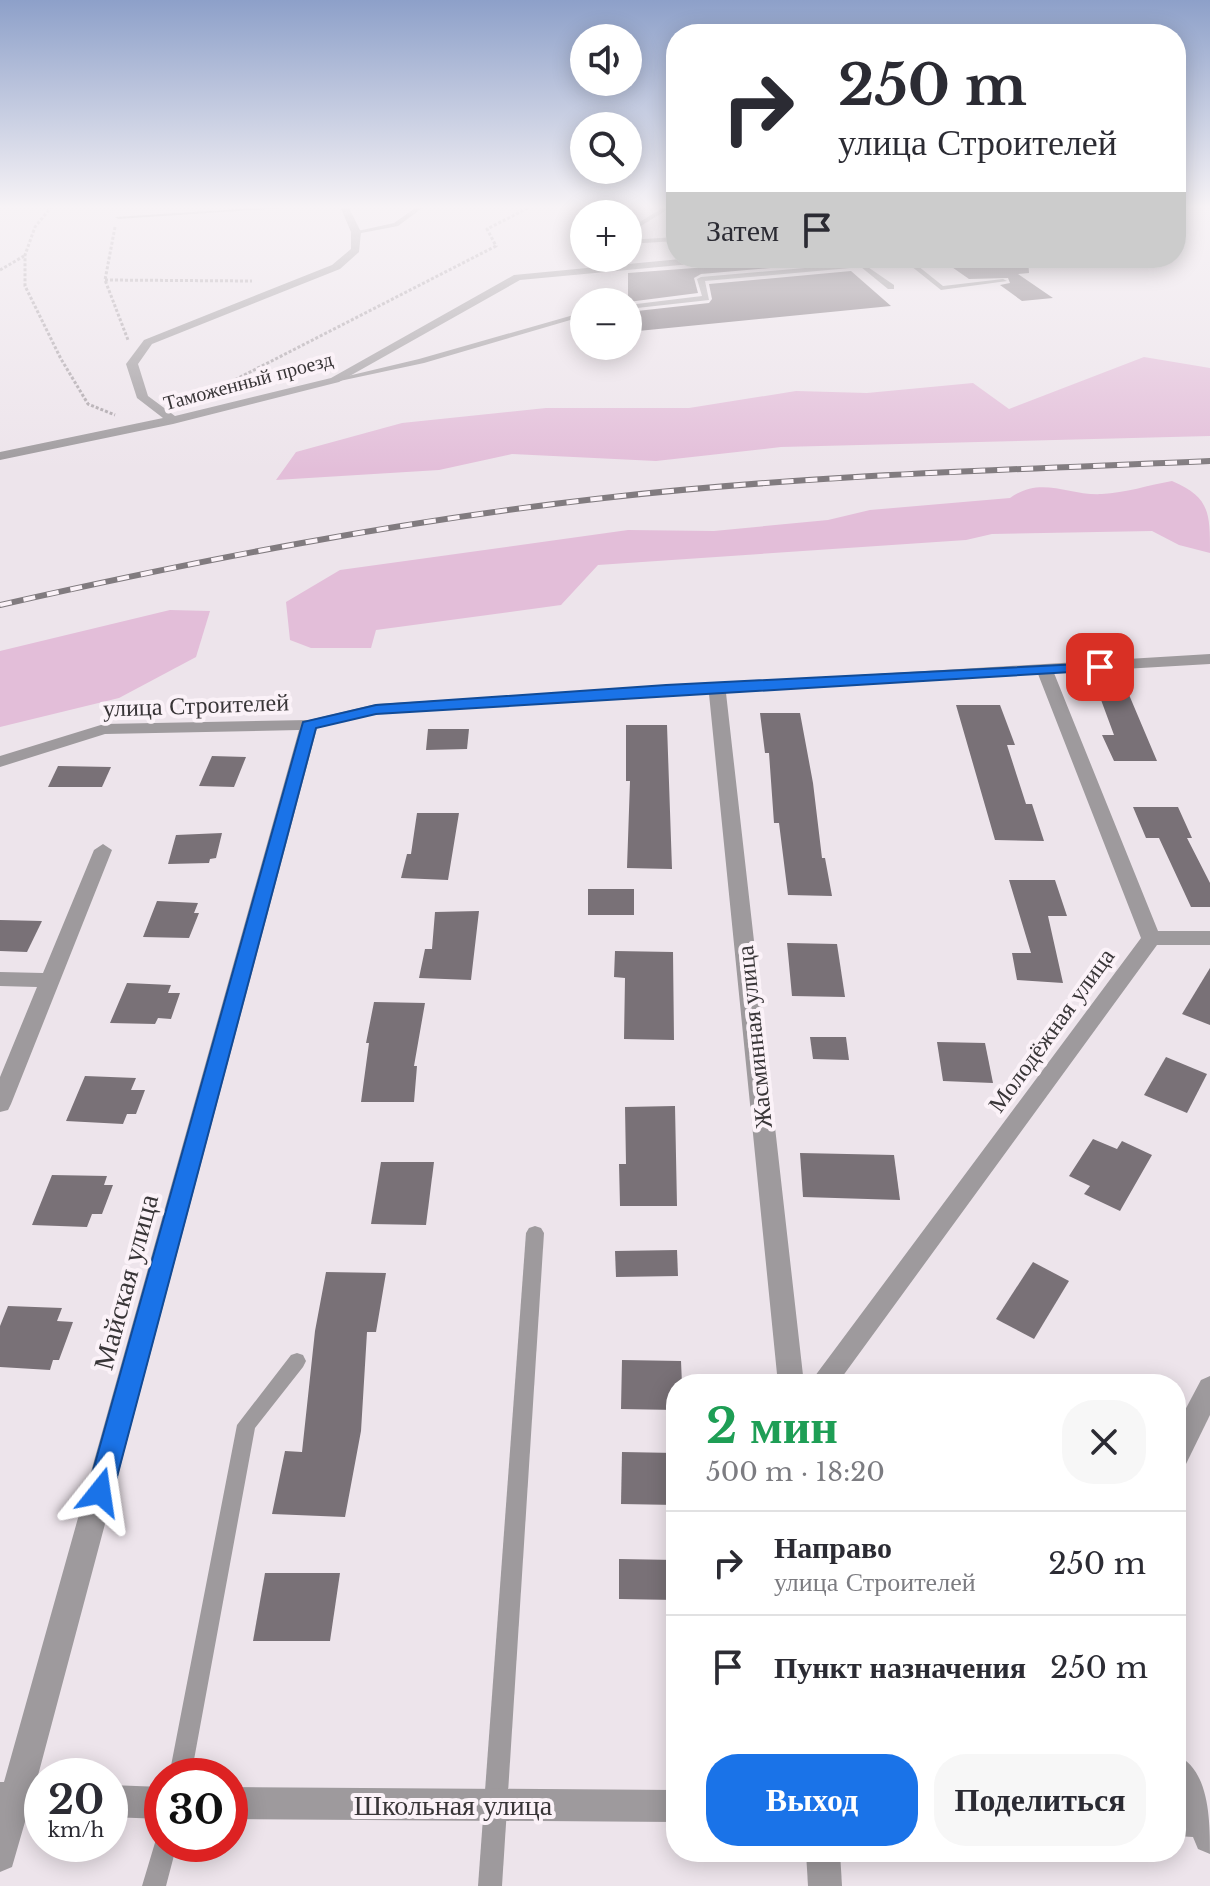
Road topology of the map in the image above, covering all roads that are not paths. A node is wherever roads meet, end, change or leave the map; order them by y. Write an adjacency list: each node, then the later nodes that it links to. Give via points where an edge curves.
1 (268, 294): 7 (street, via 148,342 141,351 132,364 143,398)
2 (488, 294): 6 (street, Таможенный проезд)
3 (705, 294): 4 (lane, via 706,298)
4 (642, 305)
5 (570, 318): 6 (lane)
6 (335, 380): 7 (street, Таможенный проезд)
7 (173, 420): 8 (street, Таможенный проезд)
8 (0, 456)
9 (1210, 659): 10 (street, улица Строителей)
10 (1045, 671): 11 (street, улица Строителей); 15 (street)
11 (717, 689): 12 (street, улица Строителей, via 376,709); 22 (street, Жасминная улица)
12 (309, 725): 13 (street, улица Строителей, via 104,729); 28 (street, Майская улица)
13 (0, 762)
14 (103, 850): 18 (street)
15 (1151, 938): 16 (street); 23 (street, Молодёжная улица)
16 (1210, 938)
17 (0, 979): 18 (street)
18 (52, 980): 19 (street)
19 (0, 1104)
20 (535, 1233): 30 (lane)
21 (297, 1361): 26 (lane, via 246,1425)
22 (790, 1374)
23 (829, 1374)
24 (1210, 1388): 25 (street)
25 (1186, 1435)
26 (183, 1758)
27 (1186, 1794): 32 (street)
28 (19, 1798): 33 (street, Майская улица)
29 (248, 1803): 30 (street, Школьная улица)
30 (495, 1805): 31 (street, Школьная улица); 37 (lane)
31 (666, 1806)
32 (1199, 1825)
33 (0, 1855)
34 (160, 1862): 36 (lane)
35 (824, 1862): 38 (street)
36 (154, 1886)
37 (490, 1886)
38 (825, 1886)

